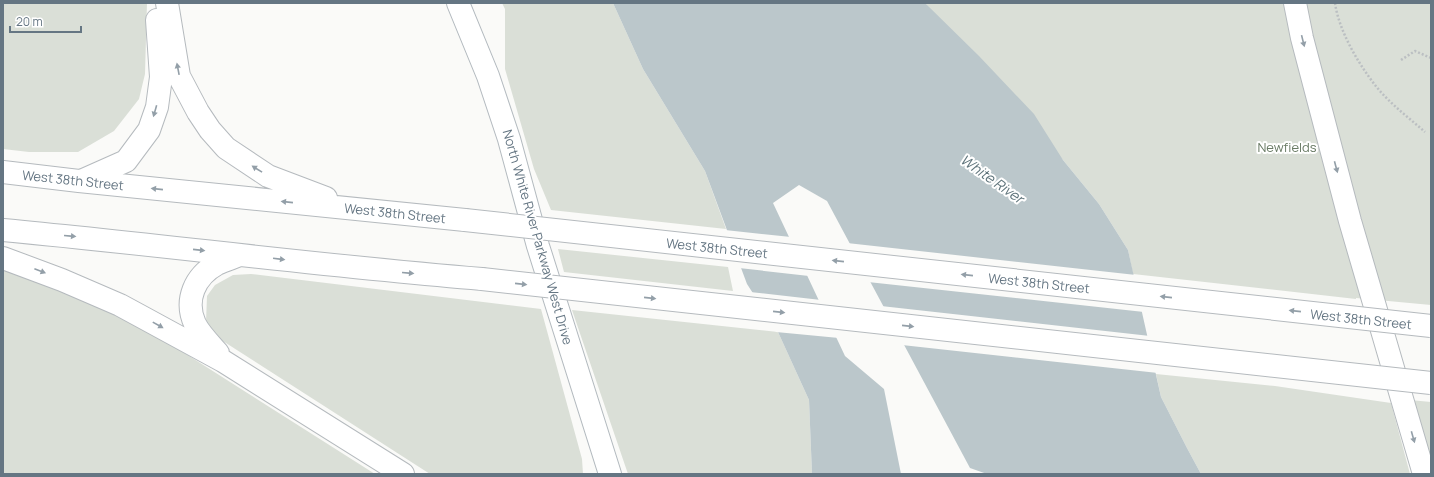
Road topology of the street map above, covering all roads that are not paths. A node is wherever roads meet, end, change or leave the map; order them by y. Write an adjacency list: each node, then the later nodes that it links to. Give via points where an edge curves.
1 (158, 3): 6 (main road, one-way to 6, via 160,77 156,107 149,130 126,161)
2 (167, 3): 7 (main road, one-way to 2, via 268,176 226,148 198,112 179,76)
3 (458, 3): 15 (main road, North White River Parkway West Drive, via 486,70 510,139 540,252)
4 (1295, 3): 16 (main road, one-way to 16, via 1350,221)
5 (3, 172): 6 (main road, West 38th Street)
6 (79, 181): 7 (main road, West 38th Street, one-way to 6)
7 (358, 209): 11 (main road, West 38th Street, one-way to 7, bridge)
8 (3, 230): 9 (main road, one-way to 9)
9 (240, 254): 12 (main road, via 217,264 204,274 194,286 190,301 195,325); 13 (main road, one-way to 13, bridge)
10 (3, 258): 12 (main road, one-way to 12, via 120,305)
11 (1431, 326)
12 (223, 361): 14 (main road)
13 (1431, 383)
14 (403, 474)
15 (610, 474)
16 (1424, 474)

